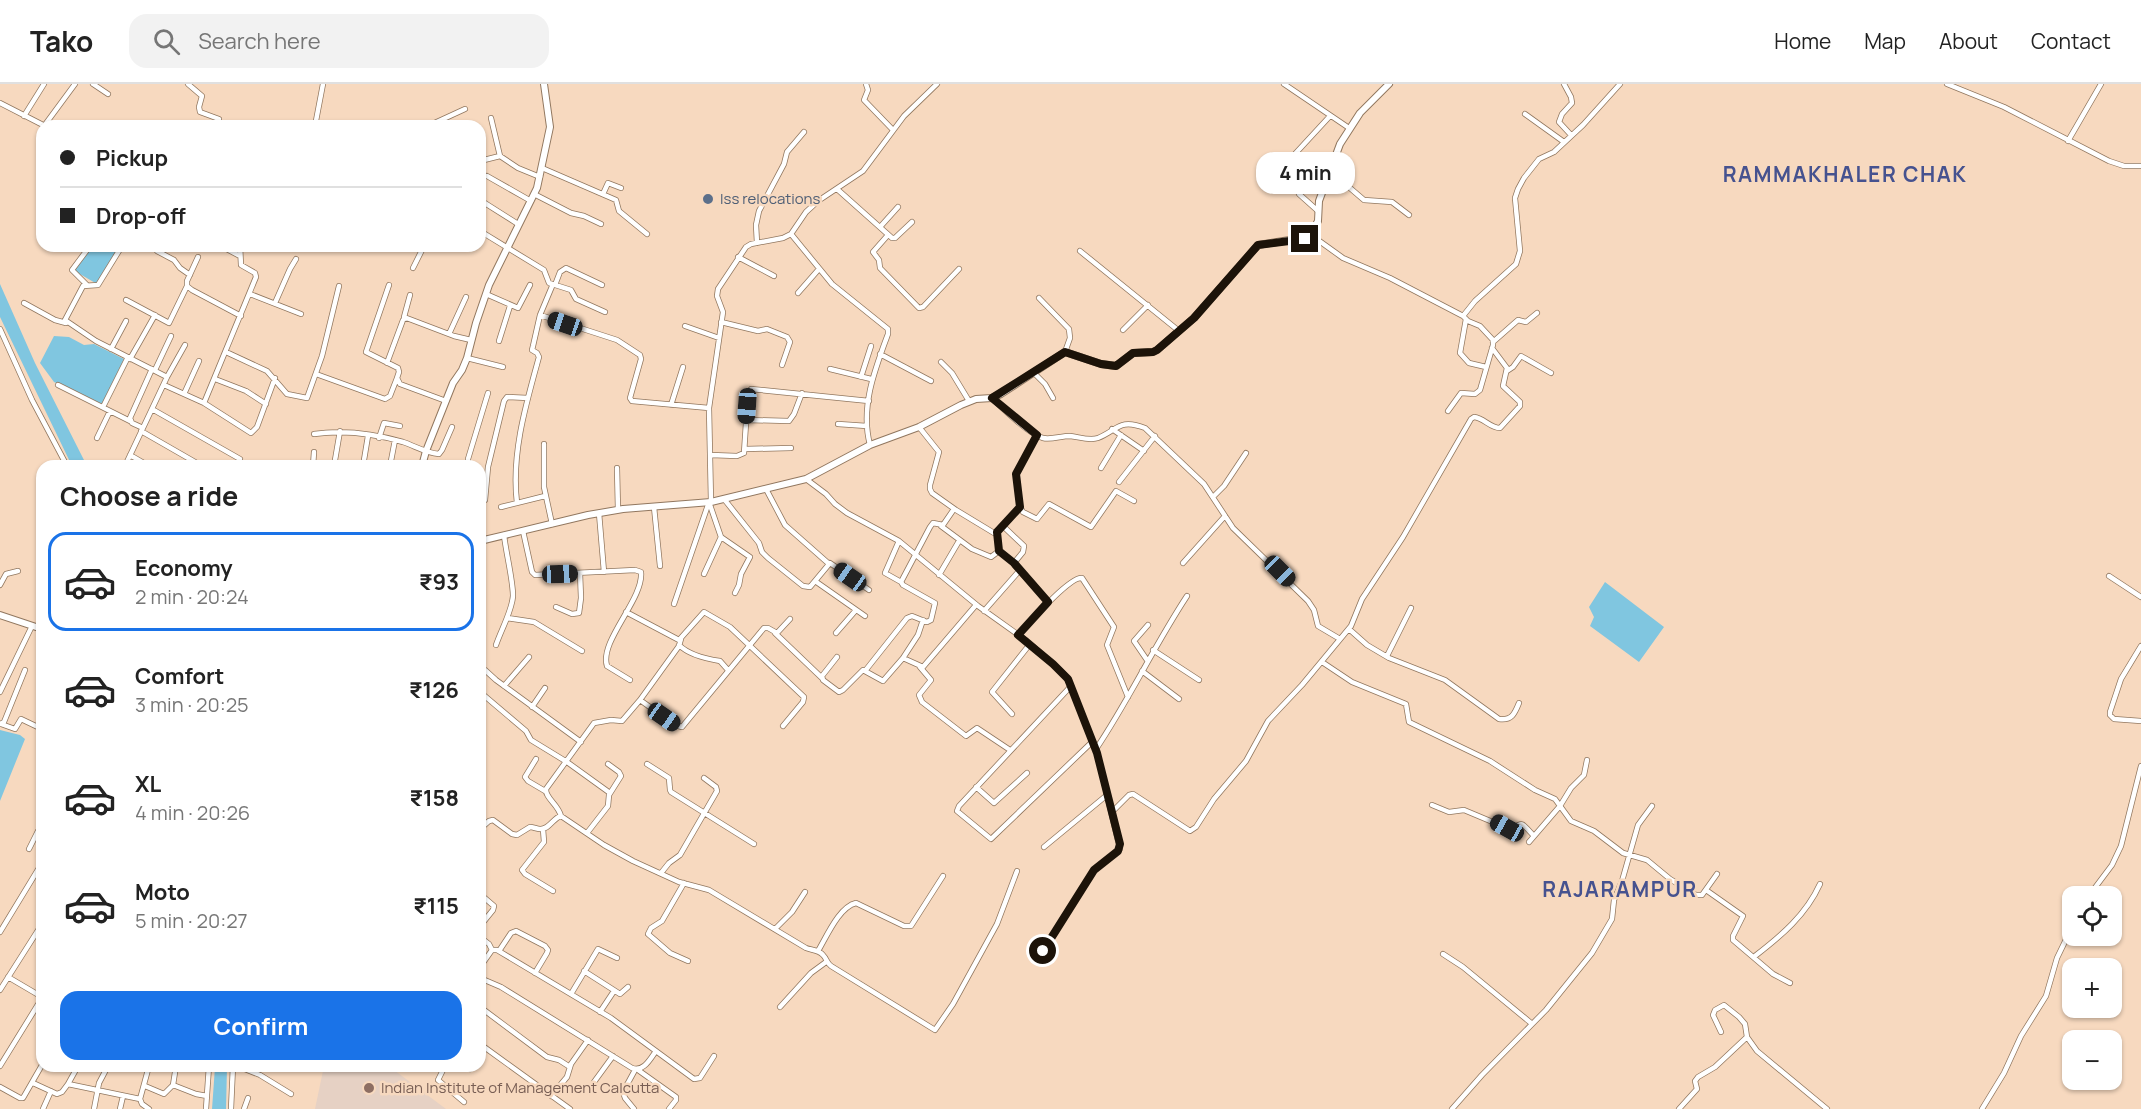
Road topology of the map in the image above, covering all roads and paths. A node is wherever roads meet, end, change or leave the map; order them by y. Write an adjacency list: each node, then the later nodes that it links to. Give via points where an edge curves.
1 (44, 84): 19 (street)
2 (75, 84): 23 (street)
3 (93, 84): 15 (street)
4 (188, 84): 22 (street, via 202,96 200,111)
5 (323, 84): 24 (street)
6 (544, 84): 36 (street, via 550,123)
7 (866, 84): 28 (street, via 864,100)
8 (937, 84): 28 (street)
9 (1284, 84): 20 (street)
10 (1389, 84): 27 (street)
11 (1564, 84): 30 (street, via 1572,103 1559,122)
12 (1620, 84): 30 (street)
13 (1947, 84): 31 (street, via 2004,107)
14 (2101, 84): 31 (street)
15 (108, 94)
16 (0, 104): 19 (street)
17 (465, 109): 25 (street)
18 (1525, 114): 32 (street)
19 (24, 116): 26 (street)
20 (1330, 116): 27 (street); 38 (street, via 1284,161 1277,174)
21 (491, 118): 33 (street)
22 (219, 119)
23 (50, 120)
24 (316, 120)
25 (441, 120)
26 (36, 122)
27 (1349, 128): 37 (street)
28 (893, 130): 42 (street, via 863,171)
29 (804, 132): 59 (street, via 787,152 761,206)
30 (1571, 135): 32 (street)
31 (2068, 141): 35 (street, via 2116,164)
32 (1564, 142): 102 (street, via 1539,159 1518,189 1520,251 1516,264 1489,288)
33 (500, 156): 34 (street); 40 (street)
34 (486, 160)
35 (2141, 166)
36 (542, 168): 40 (street); 43 (street)
37 (1329, 170): 48 (street); 49 (street, via 1366,201 1392,202)
38 (1263, 175)
39 (487, 176): 45 (street)
40 (540, 177): 45 (street)
41 (621, 188): 43 (street, via 608,183)
42 (837, 189): 53 (street); 55 (street, via 813,205)
43 (603, 194): 54 (street, via 618,201 619,211)
44 (1299, 194): 48 (street)
45 (533, 198): 51 (street); 52 (street)
46 (486, 204): 51 (street)
47 (898, 207): 53 (street)
48 (1318, 211): 58 (street)
49 (1409, 215)
50 (912, 222): 57 (street, via 895,238)
51 (518, 224): 60 (street)
52 (601, 224)
53 (879, 227): 57 (street)
54 (647, 234)
55 (791, 234): 59 (street); 73 (street)
56 (486, 235): 60 (street)
57 (888, 235): 74 (street, via 873,252 880,268 919,308)
58 (1311, 235): 102 (street, via 1347,260); 109 (street, via 1258,245)
59 (757, 243): 70 (street, via 746,247)
60 (506, 248): 81 (street, via 544,270); 86 (street)
61 (1080, 251): 93 (street)
62 (86, 252): 77 (street, via 72,270)
63 (118, 252): 77 (street, via 98,285)
64 (160, 252): 75 (street)
65 (232, 252): 68 (street)
66 (240, 252): 68 (street)
67 (420, 252): 72 (street)
68 (240, 256): 85 (street, via 241,265 256,275)
69 (198, 257): 75 (street)
70 (738, 257): 76 (street); 104 (street, via 718,289 723,307)
71 (296, 260): 92 (street)
72 (413, 268)
73 (819, 269): 84 (street); 122 (street, via 888,329)
74 (959, 269)
75 (190, 275): 78 (street)
76 (774, 276)
77 (87, 285): 105 (street, via 83,286)
78 (187, 285): 98 (street, via 170,322); 100 (street)
79 (389, 285): 127 (street, via 366,352)
80 (530, 285): 94 (street, via 519,307)
81 (554, 285): 82 (street, via 566,268); 95 (street, via 571,290 576,299); 99 (street)
82 (602, 285)
83 (339, 286): 137 (street)
84 (798, 292)
85 (250, 294): 92 (street); 100 (street)
86 (486, 294): 94 (street); 113 (street)
87 (410, 295): 101 (street)
88 (466, 297): 110 (street)
89 (1040, 298): 121 (street, via 1069,329)
90 (126, 300): 98 (street)
91 (24, 303): 105 (street)
92 (276, 303): 97 (street)
93 (1148, 305): 108 (street); 109 (street)
94 (510, 306): 114 (street)
95 (604, 312)
96 (1537, 313): 115 (street, via 1526,322 1518,320)
97 (301, 314)
98 (154, 315): 123 (street)
99 (540, 315): 150 (street, via 532,350 539,357); 158 (street, via 622,342 641,357 630,400)
100 (241, 316): 120 (street)
101 (406, 318): 110 (street); 127 (street)
102 (1465, 318): 115 (street, via 1480,326); 131 (street, via 1460,353 1469,363)
103 (126, 321): 119 (street)
104 (721, 322): 112 (street); 128 (street, via 758,331 767,329 787,337 790,342)
105 (66, 323): 119 (street)
106 (685, 326): 112 (street)
107 (0, 329): 193 (street)
108 (1123, 330)
109 (1179, 331): 121 (street, via 1157,350 1133,353 1116,366)
110 (449, 334): 113 (street)
111 (171, 336): 133 (street)
112 (719, 338): 160 (street)
113 (471, 340): 124 (street)
114 (499, 341)
115 (1493, 342): 118 (street)
116 (185, 345): 138 (street)
117 (871, 346): 139 (street)
118 (1492, 348): 131 (street); 134 (street)
119 (111, 349): 123 (street)
120 (226, 351): 140 (street); 142 (street)
121 (1065, 352): 135 (street)
122 (880, 354): 143 (street); 144 (street)
123 (129, 358): 133 (street); 159 (street)
124 (467, 358): 129 (street); 153 (street)
125 (199, 361): 149 (street)
126 (941, 362): 155 (street)
127 (387, 363): 141 (street, via 398,368)
128 (783, 365)
129 (503, 367)
130 (682, 367): 158 (street)
131 (1486, 367): 163 (street, via 1478,393 1461,393)
132 (830, 369): 139 (street)
133 (154, 370): 138 (street); 165 (street)
134 (1507, 371): 136 (street, via 1521,356); 269 (street, via 1503,386 1520,406 1500,428 1477,417 1471,419 1362,599)
135 (1033, 372): 151 (street); 152 (street)
136 (1551, 373)
137 (316, 374): 140 (street, via 305,399 287,394); 141 (street, via 385,399)
138 (167, 377): 146 (street)
139 (861, 377): 143 (street)
140 (275, 378): 157 (street)
141 (397, 378): 153 (street, via 400,384)
142 (215, 379): 156 (street); 157 (street)
143 (871, 379): 154 (street)
144 (930, 381)
145 (58, 385): 159 (street)
146 (164, 385): 149 (street); 161 (street)
147 (488, 393): 202 (street)
148 (802, 393): 154 (street); 164 (street, via 789,421); 164 (street, via 751,389)
149 (184, 394): 156 (street)
150 (528, 398): 203 (street, via 504,399); 215 (street, via 517,458)
151 (992, 398): 155 (street); 175 (street)
152 (1053, 398)
153 (446, 401): 188 (street)
154 (869, 401): 168 (street)
155 (969, 401): 170 (street)
156 (204, 403): 157 (street, via 251,433)
157 (266, 404)
158 (671, 405): 160 (street)
159 (103, 408): 162 (street)
160 (709, 408): 191 (street)
161 (152, 409): 172 (street); 192 (street)
162 (110, 411): 165 (street); 179 (street)
163 (1448, 411)
164 (746, 420): 184 (street)
165 (130, 421): 172 (street)
166 (837, 424): 168 (street)
167 (400, 426): 180 (street, via 384,423)
168 (867, 426): 183 (street)
169 (452, 427): 188 (street, via 441,453)
170 (919, 427): 183 (street); 219 (street, via 939,452 930,490)
171 (1112, 429): 175 (street, via 1093,439 1045,439); 176 (street); 178 (street, via 1134,425)
172 (142, 430): 190 (street); 196 (street)
173 (340, 431): 174 (street); 177 (street); 198 (street)
174 (314, 434)
175 (1037, 435): 218 (street, via 1016,474)
176 (1121, 435): 186 (street); 205 (street)
177 (368, 436): 180 (street); 199 (street)
178 (1155, 436): 186 (street); 210 (street)
179 (97, 438)
180 (379, 438): 181 (street)
181 (395, 440): 188 (street); 200 (street)
182 (544, 444): 211 (street)
183 (870, 445): 206 (street)
184 (745, 448): 185 (street); 191 (street, via 737,456)
185 (791, 448)
186 (1144, 451): 207 (street)
187 (314, 452): 197 (street)
188 (426, 452): 201 (street)
189 (1246, 453): 210 (street)
190 (130, 455): 194 (street); 195 (street)
191 (711, 455): 214 (street)
192 (240, 459)
193 (64, 460)
194 (128, 460)
195 (138, 460)
196 (191, 460)
197 (313, 460)
198 (335, 460)
199 (364, 460)
200 (391, 460)
201 (424, 460)
202 (468, 460)
203 (488, 467): 208 (street)
204 (617, 468): 220 (street)
205 (1101, 468)
206 (806, 479): 209 (street); 231 (street, via 847,513)
207 (1119, 482)
208 (486, 489)
209 (766, 489): 212 (street); 235 (street, via 785,525)
210 (1216, 494): 222 (street)
211 (545, 496): 215 (street); 223 (street)
212 (724, 499): 214 (street); 246 (street, via 768,558 803,586 810,587)
213 (1134, 501): 218 (street, via 1116,491 1091,526 1051,504 1037,519)
214 (710, 502): 217 (street); 229 (street); 254 (street)
215 (517, 503): 216 (street)
216 (501, 507)
217 (654, 507): 220 (street); 238 (street)
218 (1020, 507): 225 (street)
219 (954, 509): 224 (street); 227 (street)
220 (618, 510): 221 (street)
221 (599, 513): 223 (street); 241 (street)
222 (1225, 516): 237 (street); 273 (street, via 1308,601 1318,626)
223 (552, 524): 226 (street)
224 (941, 526): 232 (street); 234 (street, via 932,524)
225 (1003, 526): 227 (street); 236 (street, via 1024,546)
226 (523, 531): 228 (street); 242 (street, via 534,574)
227 (997, 532): 233 (street)
228 (504, 535): 230 (street); 263 (street, via 513,595)
229 (721, 537): 243 (street); 250 (street, via 750,557)
230 (486, 540)
231 (899, 541): 234 (street); 247 (street, via 885,573)
232 (959, 541): 233 (street, via 989,556); 244 (street)
233 (999, 551): 236 (street)
234 (915, 554): 244 (street); 247 (street)
235 (828, 563): 246 (street); 249 (street)
236 (1014, 563): 239 (street)
237 (1183, 563)
238 (660, 567)
239 (1020, 570): 253 (street); 259 (street)
240 (18, 571): 248 (street, via 6,574)
241 (604, 572): 242 (street); 260 (street, via 641,572 641,581)
242 (580, 573): 256 (street, via 579,613)
243 (704, 574)
244 (939, 575): 255 (street)
245 (2109, 576): 252 (street)
246 (815, 581): 258 (street)
247 (901, 582): 265 (street, via 935,603 931,620)
248 (0, 585)
249 (869, 590)
250 (735, 593)
251 (1187, 596): 279 (street)
252 (2141, 597)
253 (1048, 602): 272 (street); 302 (street, via 1075,578 1084,580 1114,627 1107,645)
254 (674, 604)
255 (976, 605): 259 (street); 287 (street, via 928,663)
256 (556, 607)
257 (1412, 608): 281 (street)
258 (856, 610): 262 (street); 271 (street)
259 (984, 611): 272 (street)
260 (626, 612): 274 (street); 295 (street, via 605,662)
261 (0, 615): 267 (street)
262 (865, 616)
263 (507, 618): 276 (street); 280 (street, via 534,622)
264 (790, 619): 270 (street)
265 (923, 620): 284 (street); 291 (street, via 912,616 903,621)
266 (1148, 625): 285 (street, via 1134,641)
267 (32, 626): 268 (street); 293 (street)
268 (36, 627)
269 (1349, 629): 273 (street); 281 (street)
270 (775, 633): 277 (street, via 764,628); 294 (street)
271 (836, 633)
272 (1018, 635): 275 (street)
273 (1337, 637): 286 (street)
274 (680, 642): 277 (street, via 704,612); 289 (street, via 686,651 720,661); 304 (street)
275 (1030, 644): 298 (street, via 1064,674); 307 (street, via 992,692)
276 (496, 645)
277 (750, 645): 289 (street); 311 (street, via 804,697)
278 (2141, 646): 308 (street, via 2121,679 2110,712 2114,719)
279 (1153, 650): 285 (street); 296 (street)
280 (582, 651)
281 (1387, 656): 305 (street, via 1445,680 1499,719 1510,718)
282 (529, 657): 297 (street)
283 (837, 657): 294 (street)
284 (903, 658): 287 (street); 291 (street, via 883,681)
285 (1147, 660): 292 (street)
286 (1322, 662): 329 (street, via 1352,682 1406,704 1409,722 1490,761); 331 (street, via 1268,721 1246,761 1196,827 1188,830 1133,794)
287 (920, 667): 314 (street, via 931,680 919,695 922,702 966,736 977,728)
288 (25, 670): 309 (street)
289 (728, 670): 304 (street, via 682,727)
290 (486, 671): 297 (street)
291 (865, 671): 294 (street, via 860,671 838,692)
292 (1142, 671): 302 (street); 303 (street)
293 (3, 678): 300 (street)
294 (822, 678)
295 (630, 680)
296 (1199, 680)
297 (504, 686): 306 (street)
298 (1071, 686): 313 (street); 314 (street)
299 (545, 688): 306 (street)
300 (0, 692)
301 (486, 697): 318 (street, via 531,740)
302 (1128, 697): 315 (street)
303 (1179, 699)
304 (640, 700): 312 (street, via 622,721 595,722)
305 (1519, 703)
306 (532, 707): 312 (street)
307 (1012, 714)
308 (2141, 721)
309 (0, 724): 310 (street, via 15,729 20,719)
310 (36, 726)
311 (783, 726)
312 (581, 742): 318 (street)
313 (1092, 742): 315 (street); 324 (street, via 991,839 957,811)
314 (1010, 750): 324 (street)
315 (1096, 750): 327 (street)
316 (537, 759): 325 (street, via 525,777)
317 (1587, 760): 329 (street, via 1584,775)
318 (564, 762): 325 (street); 326 (street)
319 (608, 764): 326 (street, via 621,776)
320 (647, 764): 332 (street, via 669,778 671,792)
321 (2141, 766): 351 (street, via 2121,846)
322 (1027, 773): 324 (street, via 994,803)
323 (704, 778): 332 (street, via 717,789)
324 (976, 787)
325 (545, 792): 333 (street)
326 (610, 793): 336 (street, via 608,806)
327 (1107, 795): 331 (street); 341 (street)
328 (1432, 805): 338 (street, via 1449,812 1464,810 1507,828 1520,823)
329 (1560, 806): 338 (street); 343 (street, via 1571,821 1594,831)
330 (1652, 806): 343 (street, via 1638,825)
331 (1112, 812): 365 (street, via 1120,849 1094,870)
332 (704, 814): 340 (street); 346 (street, via 680,855)
333 (561, 816): 335 (street); 336 (street)
334 (486, 825): 335 (street, via 491,820 515,835 530,827)
335 (543, 829): 353 (street, via 544,842 522,870)
336 (587, 833): 346 (street)
337 (36, 835): 342 (street)
338 (1534, 836): 339 (street)
339 (1529, 842)
340 (754, 844)
341 (1044, 847)
342 (29, 849)
343 (1629, 855): 352 (street, via 1647,860 1696,895); 386 (street, via 1613,903 1612,919 1592,954)
344 (1017, 871): 371 (street, via 997,924 935,1030)
345 (36, 873): 358 (street)
346 (661, 873): 349 (street)
347 (1717, 874): 352 (street)
348 (943, 876): 364 (street, via 911,926 853,903)
349 (684, 883): 357 (street, via 708,890); 370 (street, via 662,921 648,934 670,953)
350 (1820, 884): 367 (street, via 1806,910)
351 (2096, 886)
352 (1706, 890): 367 (street, via 1742,914 1732,939)
353 (553, 891)
354 (805, 892): 357 (street)
355 (486, 900): 356 (street, via 494,908)
356 (486, 918)
357 (775, 929): 364 (street)
358 (0, 932)
359 (36, 933): 374 (street)
360 (486, 942): 362 (street)
361 (2063, 946): 434 (street, via 2046,996)
362 (492, 950): 363 (street); 368 (street)
363 (499, 951): 373 (street); 373 (street, via 516,931 547,948)
364 (818, 951): 371 (street)
365 (1043, 951)
366 (1443, 954): 386 (street)
367 (1755, 956): 376 (street)
368 (486, 958)
369 (617, 958): 372 (street, via 598,950)
370 (688, 961)
371 (826, 962): 383 (street)
372 (584, 971): 379 (street); 381 (street)
373 (535, 973): 381 (street)
374 (8, 977): 378 (street); 380 (street)
375 (486, 981): 389 (street)
376 (1790, 983)
377 (628, 987): 379 (street, via 620,994)
378 (0, 990)
379 (614, 990): 384 (street)
380 (36, 993)
381 (571, 994): 384 (street)
382 (36, 1007): 394 (street)
383 (780, 1007)
384 (600, 1011): 391 (street)
385 (486, 1012): 395 (street, via 547,1058)
386 (1532, 1023): 431 (street)
387 (1721, 1032): 388 (street, via 1713,1015 1724,1005 1745,1024)
388 (1748, 1037): 432 (street, via 1698,1077 1697,1089); 433 (street, via 1757,1051)
389 (588, 1040): 392 (street); 395 (street)
390 (486, 1048): 417 (street)
391 (656, 1051): 393 (street, via 698,1079); 396 (street, via 643,1068)
392 (613, 1056): 396 (street); 406 (street)
393 (714, 1056)
394 (0, 1066)
395 (570, 1067): 417 (street)
396 (636, 1070): 429 (street, via 623,1092); 430 (street, via 675,1096)
397 (38, 1072): 407 (street)
398 (75, 1072): 408 (street)
399 (105, 1072): 413 (street)
400 (148, 1072): 410 (street)
401 (175, 1072): 409 (street)
402 (209, 1072): 416 (street)
403 (234, 1072): 426 (street)
404 (252, 1072): 414 (street)
405 (442, 1072): 420 (street, via 438,1080)
406 (594, 1082)
407 (33, 1083): 411 (street, via 23,1098); 412 (street)
408 (68, 1084): 412 (street, via 62,1092); 413 (street)
409 (172, 1085): 410 (street, via 165,1094); 416 (street)
410 (144, 1086): 419 (street)
411 (0, 1087)
412 (51, 1091): 421 (street)
413 (98, 1091): 415 (street); 422 (street)
414 (291, 1094)
415 (123, 1096): 419 (street); 423 (street)
416 (207, 1096): 425 (street)
417 (551, 1096): 428 (street)
418 (248, 1098): 427 (street)
419 (140, 1099): 424 (street)
420 (464, 1102)
421 (43, 1109)
422 (94, 1109)
423 (120, 1109)
424 (149, 1109)
425 (206, 1109)
426 (231, 1109)
427 (244, 1109)
428 (570, 1109)
429 (634, 1109)
430 (669, 1109)
431 (1452, 1109)
432 (1679, 1109)
433 (1827, 1109)
434 (1982, 1109)

